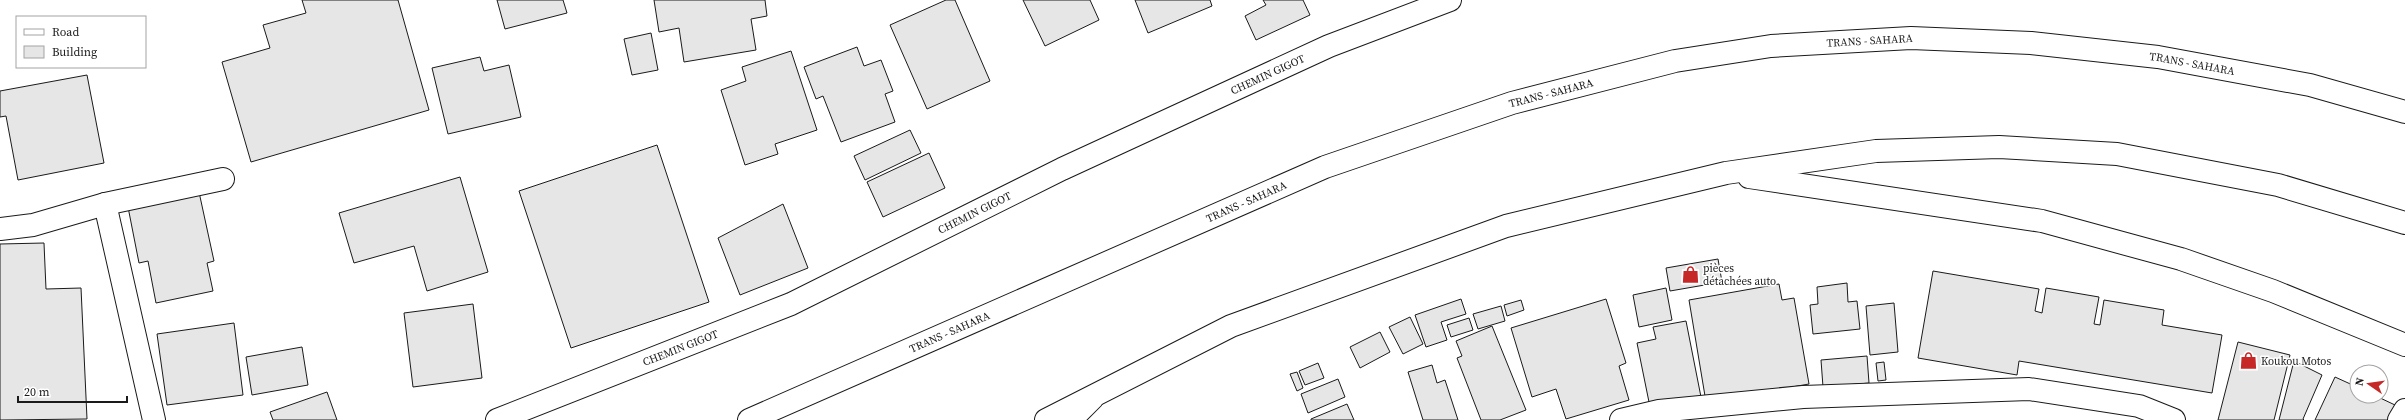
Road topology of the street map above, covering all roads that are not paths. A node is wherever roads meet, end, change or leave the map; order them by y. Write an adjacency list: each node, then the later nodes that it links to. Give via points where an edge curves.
1 (1450, 0): 12 (main road, CHEMIN GIGOT, via 1329,46 1062,169 791,304)
2 (2405, 112): 13 (main road, TRANS - SAHARA, via 2310,86 2158,57 2031,43 1911,38 1771,46 1675,61 1512,103 1325,167)
3 (1726, 173): 6 (main road, via 1876,151 1999,147 2117,154 2278,185); 8 (main road, via 2042,221 2181,259 2273,291); 9 (main road, via 1506,226 1231,326)
4 (223, 179): 5 (main road)
5 (105, 204): 7 (main road, via 33,225); 11 (main road)
6 (2405, 223)
7 (0, 229)
8 (2405, 345)
9 (1104, 391): 14 (main road); 15 (lane)
10 (2405, 410): 18 (main road)
11 (154, 420)
12 (497, 420)
13 (749, 420)
14 (1046, 420)
15 (1075, 420)
16 (1621, 420): 17 (main road, via 1659,411 1804,398 2029,389 2139,406)
17 (2174, 420)
18 (2399, 420)

